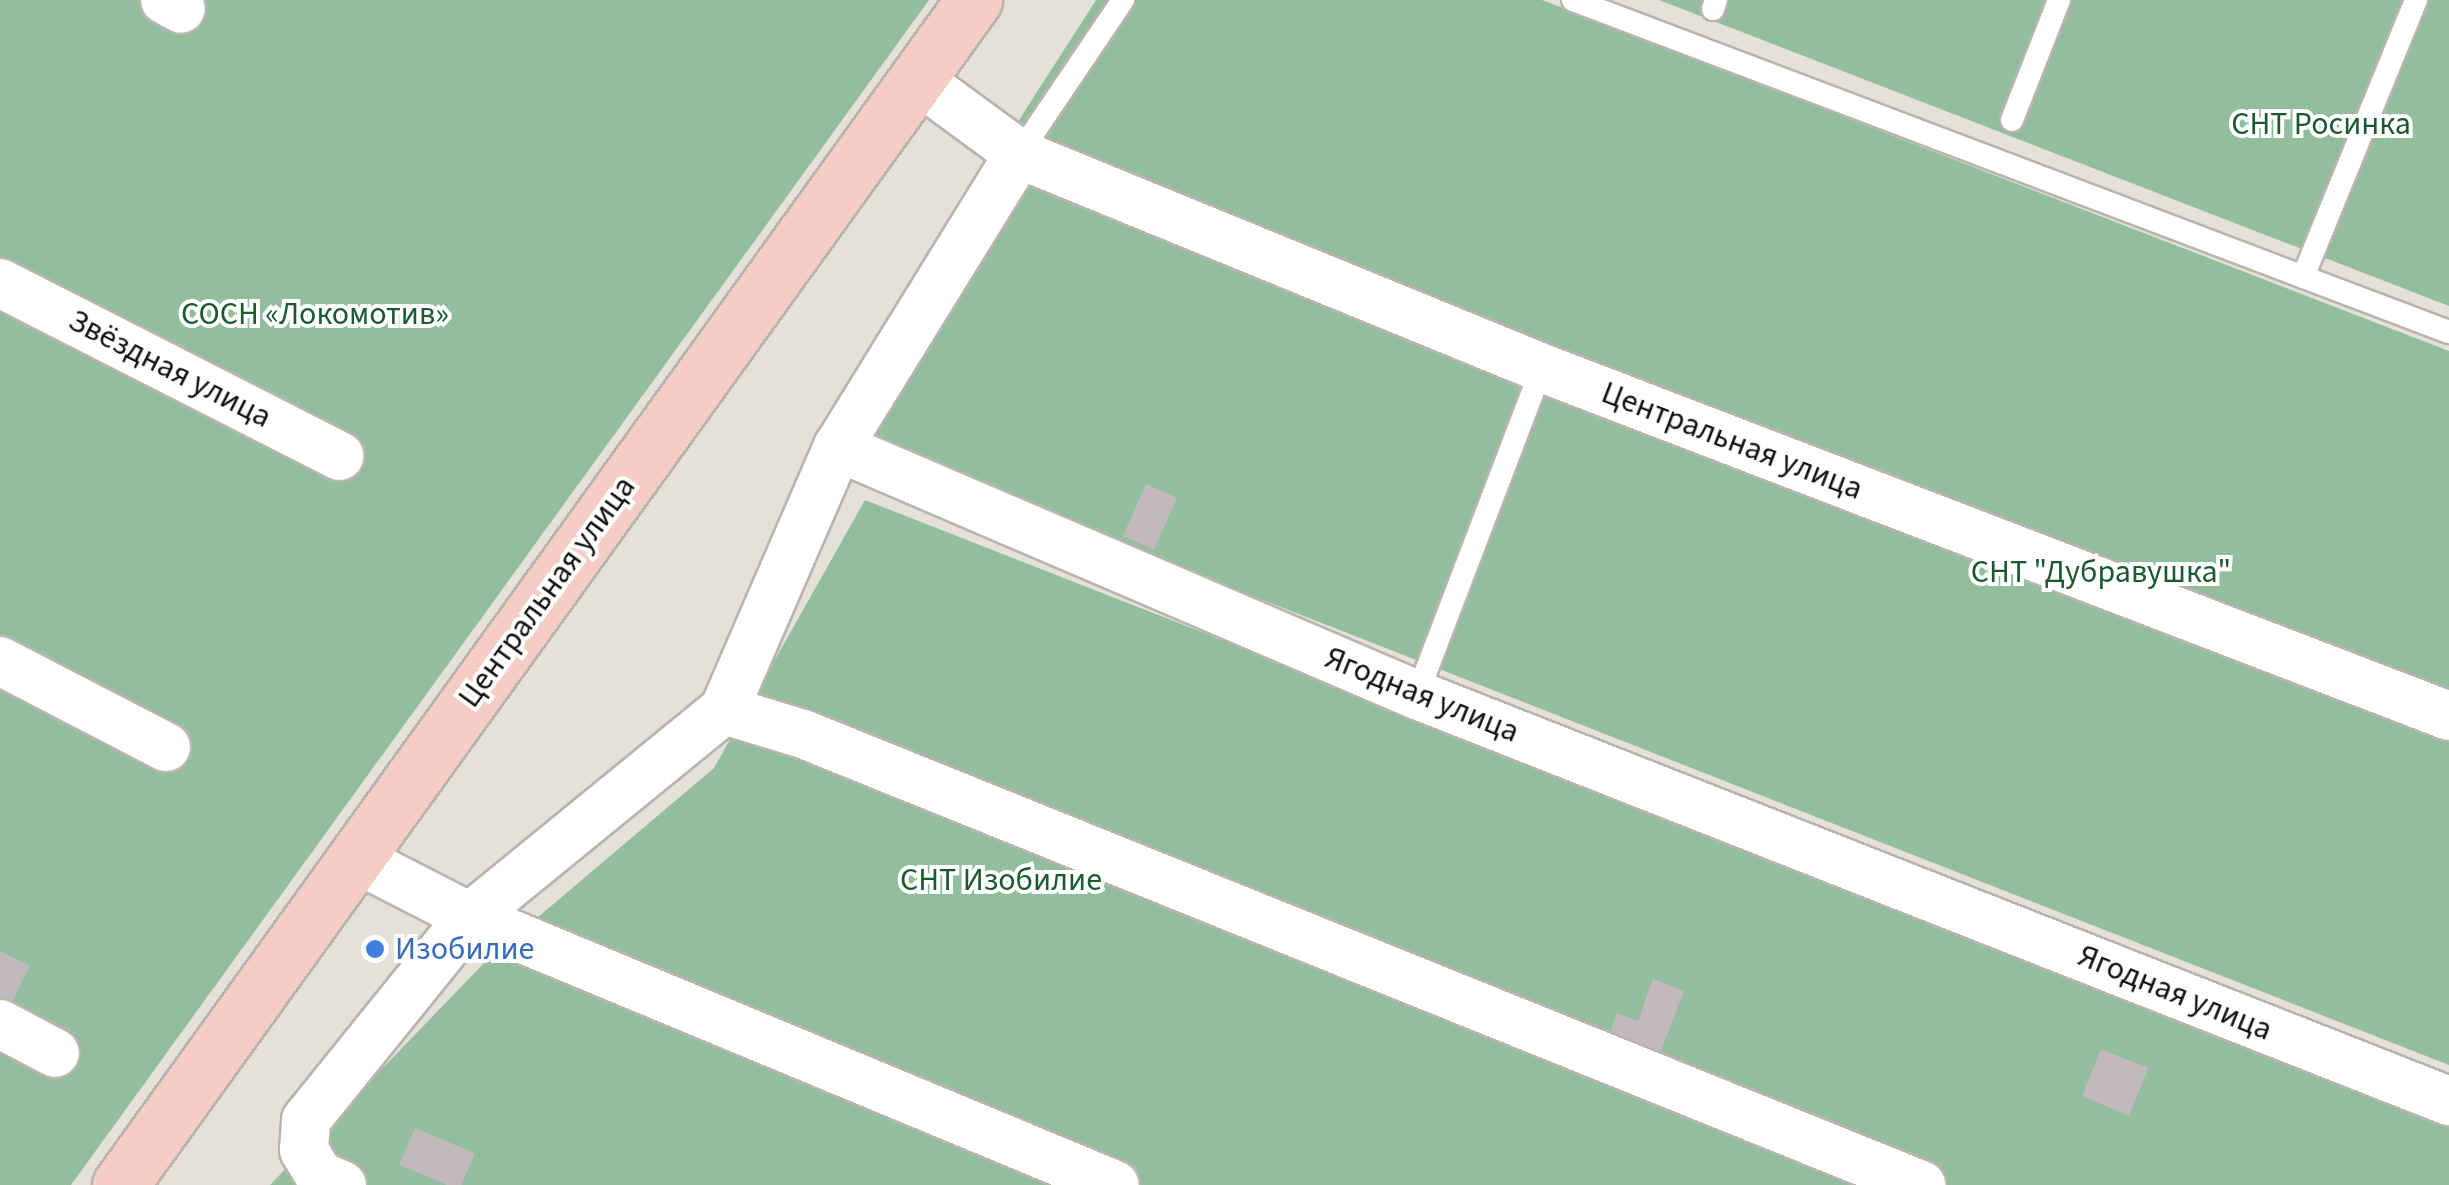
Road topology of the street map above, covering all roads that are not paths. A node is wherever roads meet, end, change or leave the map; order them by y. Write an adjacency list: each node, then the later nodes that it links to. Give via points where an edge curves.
1 (974, 0): 6 (street, Центральная улица)
2 (1123, 0): 8 (lane)
3 (1573, 0): 9 (lane)
4 (2060, 0): 7 (lane)
5 (2416, 0): 9 (lane)
6 (917, 79): 8 (street); 20 (street, Центральная улица)
7 (2012, 120)
8 (1018, 154): 12 (street, Центральная улица); 13 (street)
9 (2302, 276): 11 (lane)
10 (0, 283): 14 (street, Звёздная улица)
11 (2449, 332)
12 (1542, 368): 16 (lane); 18 (street, Центральная улица)
13 (838, 447): 16 (street, Ягодная улица); 17 (street)
14 (340, 456)
15 (0, 661): 19 (street)
16 (1417, 695): 24 (street, Ягодная улица)
17 (724, 710): 21 (street); 28 (street, via 802,734)
18 (2449, 716)
19 (166, 747)
20 (355, 858): 21 (street); 25 (street, Центральная улица)
21 (470, 917): 26 (street, via 306,1120 304,1150 318,1174); 27 (street)
22 (0, 1024): 23 (street)
23 (54, 1053)
24 (2449, 1101)
25 (120, 1185)
26 (342, 1185)
27 (1115, 1185)
28 (1921, 1185)

